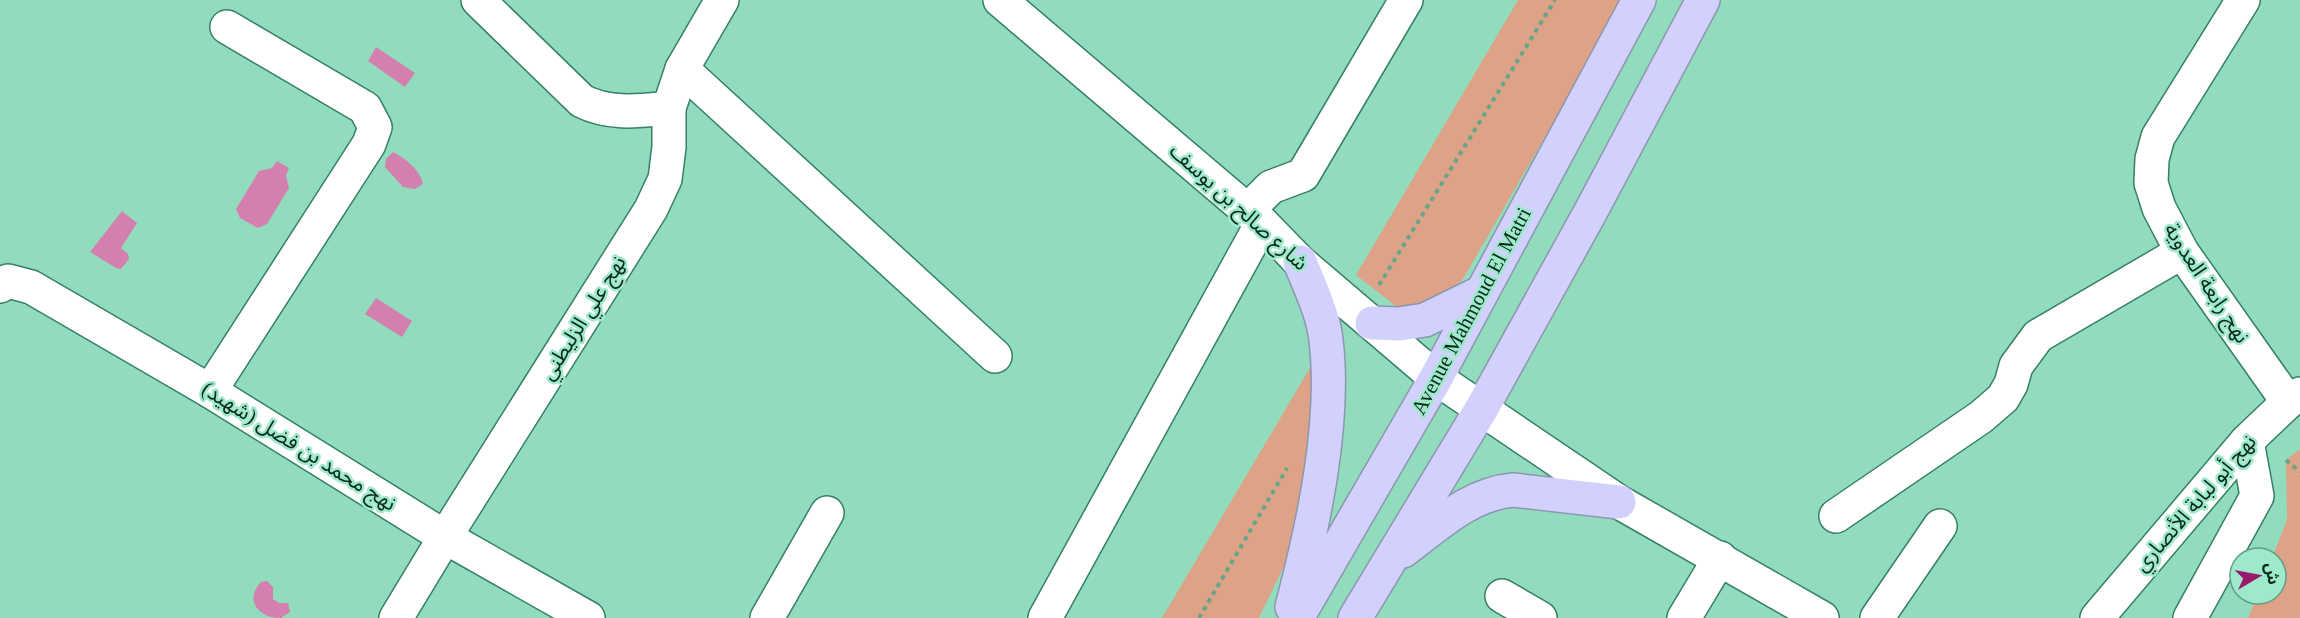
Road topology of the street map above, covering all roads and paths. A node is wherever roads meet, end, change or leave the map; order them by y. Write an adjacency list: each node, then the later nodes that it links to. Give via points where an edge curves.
1 (478, 0): 10 (street, via 582,101 614,111)
2 (722, 0): 9 (street, نهج علي الزليطني)
3 (1000, 0): 11 (street, شارع صالح بن يوسف)
4 (1406, 0): 11 (street, via 1303,175 1271,186)
5 (1639, 0): 15 (highway, Avenue Mahmoud El Matri)
6 (1703, 0): 21 (highway)
7 (2243, 0): 12 (street, نهج رابعة العدوية, via 2158,137 2152,159 2151,183 2159,208)
8 (227, 27): 19 (street, via 365,108 375,127 369,144)
9 (682, 69): 10 (street, نهج علي الزليطني); 17 (street)
10 (669, 108): 29 (street, نهج علي الزليطني, via 665,179 651,209)
11 (1255, 217): 13 (street, شارع صالح بن يوسف); 36 (street)
12 (2182, 252): 20 (street, نهج رابعة العدوية); 27 (street, via 2038,336 2016,366 2003,398)
13 (1300, 262): 16 (street, شارع صالح بن يوسف); 37 (highway, via 1326,338 1328,381 1315,508)
14 (4, 284): 19 (street, نهج محمد بن فضل (شهيد), via 31,286)
15 (1482, 292): 16 (highway, via 1425,320); 18 (highway, Avenue Mahmoud El Matri)
16 (1372, 323): 18 (street, شارع صالح بن يوسف)
17 (995, 356)
18 (1436, 378): 21 (street, شارع صالح بن يوسف); 38 (highway, Avenue Mahmoud El Matri)
19 (210, 391): 29 (street, نهج محمد بن فضل (شهيد))
20 (2294, 398): 22 (street, نهج أبو لبابة الأنصاري)
21 (1482, 408): 25 (street, شارع صالح بن يوسف); 31 (highway)
22 (2247, 441): 44 (street, نهج أبو لبابة الأنصاري); 45 (street, via 2257,496)
23 (2286, 460): 24 (path)
24 (2300, 472)
25 (1619, 502): 30 (street, شارع صالح بن يوسف); 31 (highway, via 1496,491 1474,499)
26 (826, 513): 35 (street)
27 (1836, 516)
28 (1940, 526): 43 (street)
29 (445, 537): 33 (street, نهج علي الزليطني); 34 (street, نهج محمد بن فضل (شهيد))
30 (1720, 558): 41 (street); 42 (street, شارع صالح بن يوسف)
31 (1387, 563): 39 (highway)
32 (1502, 596): 40 (street)
33 (396, 618)
34 (588, 618)
35 (767, 618)
36 (1045, 618)
37 (1289, 618)
38 (1297, 618)
39 (1355, 618)
40 (1540, 618)
41 (1684, 618)
42 (1822, 618)
43 (1877, 618)
44 (2097, 618)
45 (2190, 618)

